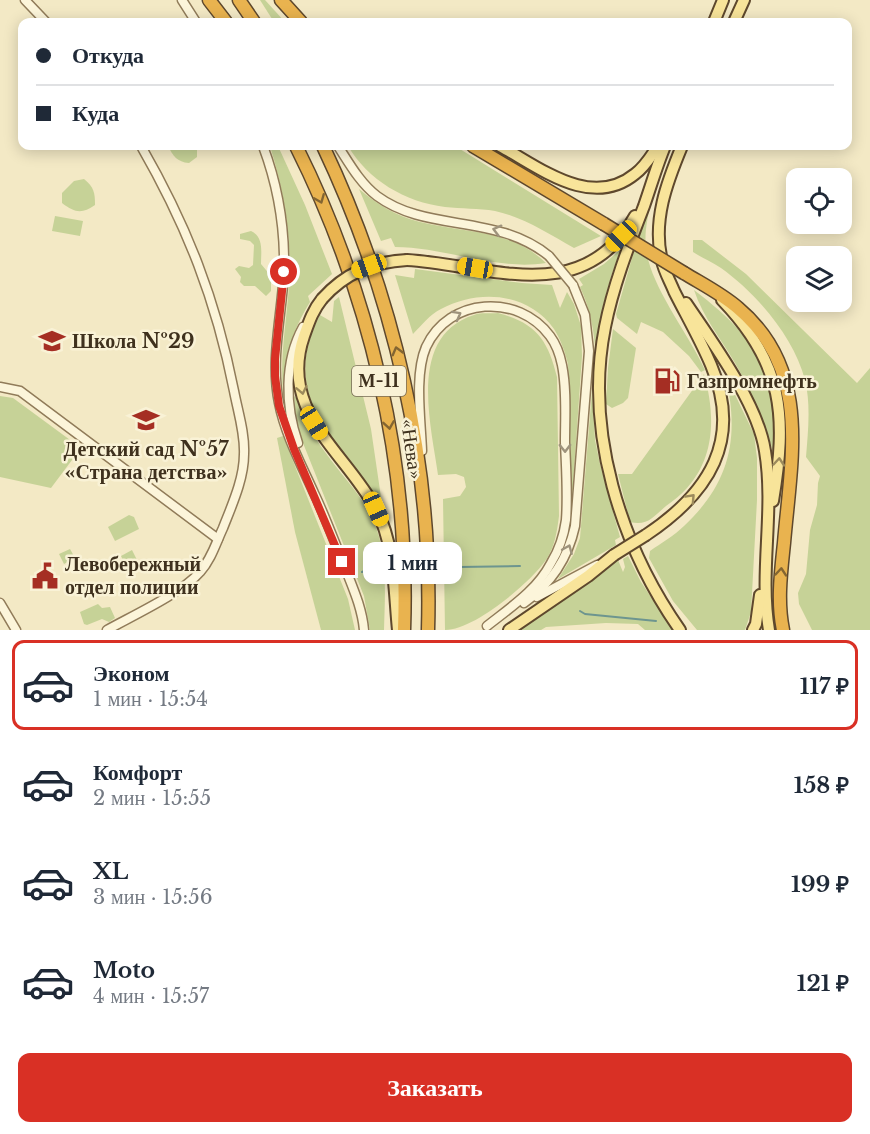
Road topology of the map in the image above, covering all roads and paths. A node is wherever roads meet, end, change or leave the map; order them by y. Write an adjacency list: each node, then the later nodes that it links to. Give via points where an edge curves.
1 (25, 0): 8 (street)
2 (182, 0): 9 (street)
3 (209, 0): 10 (highway)
4 (239, 0): 11 (highway)
5 (723, 0): 14 (main road)
6 (744, 0): 15 (main road)
7 (285, 4): 12 (highway); 13 (main road)
8 (42, 18)
9 (193, 18)
10 (223, 18)
11 (251, 18)
12 (297, 18)
13 (301, 18)
14 (716, 18)
15 (736, 18)
16 (143, 150): 33 (street, via 187,233 215,308 243,434 241,477)
17 (264, 150): 31 (street, via 275,184 284,245 276,392)
18 (298, 150): 45 (highway, «Нева» / М-11, one-way to 45, via 349,273 385,407 401,514)
19 (325, 150): 32 (highway, «Нева» / М-11, one-way to 19, via 410,411 387,315 356,223)
20 (341, 150): 39 (street, one-way to 20, bridge, via 535,595 555,573 575,526 589,351 585,315 573,285 549,256 528,241 482,226 399,208 365,185)
21 (480, 150): 28 (highway, bridge)
22 (507, 150): 23 (main road, via 571,184 599,189 634,175)
23 (655, 150)
24 (663, 150): 26 (main road)
25 (680, 150): 27 (main road, via 660,218 659,248)
26 (652, 180): 29 (main road, bridge, via 621,236 607,250 576,269 548,275 429,261 380,263 357,270 332,287); 37 (main road, via 606,320 600,406 620,512)
27 (667, 275): 34 (main road, via 737,384 762,438 767,468); 35 (main road, one-way to 27, bridge, via 678,512 702,486 718,452 723,421 714,372)
28 (711, 290): 34 (main road, one-way to 28, via 779,457 777,393 760,349 740,320); 52 (highway, one-way to 28, via 781,575 792,438 788,388 780,363 760,332 736,307)
29 (312, 312): 31 (street, via 294,348 288,392 295,434); 44 (main road, one-way to 44, via 300,352 300,387 314,423 376,509 390,561)
30 (0, 387): 33 (street, via 20,391)
31 (316, 497): 43 (street, via 357,599)
32 (424, 512): 40 (street, one-way to 40, via 420,376 426,348 441,325 466,309 494,305 531,318 546,332 561,362 566,521 557,552 538,584); 46 (highway, «Нева» / М-11)
33 (218, 539): 42 (street, via 200,572 187,584)
34 (767, 540): 36 (main road)
35 (614, 555): 39 (street); 47 (main road)
36 (765, 566): 50 (main road); 51 (main road)
37 (658, 595): 48 (main road); 49 (main road)
38 (0, 603): 41 (street)
39 (516, 608): 40 (street)
40 (483, 628)
41 (16, 630)
42 (107, 630)
43 (364, 630)
44 (398, 630)
45 (404, 630)
46 (428, 630)
47 (509, 630)
48 (680, 630)
49 (689, 630)
50 (753, 630)
51 (769, 630)
52 (783, 630)

